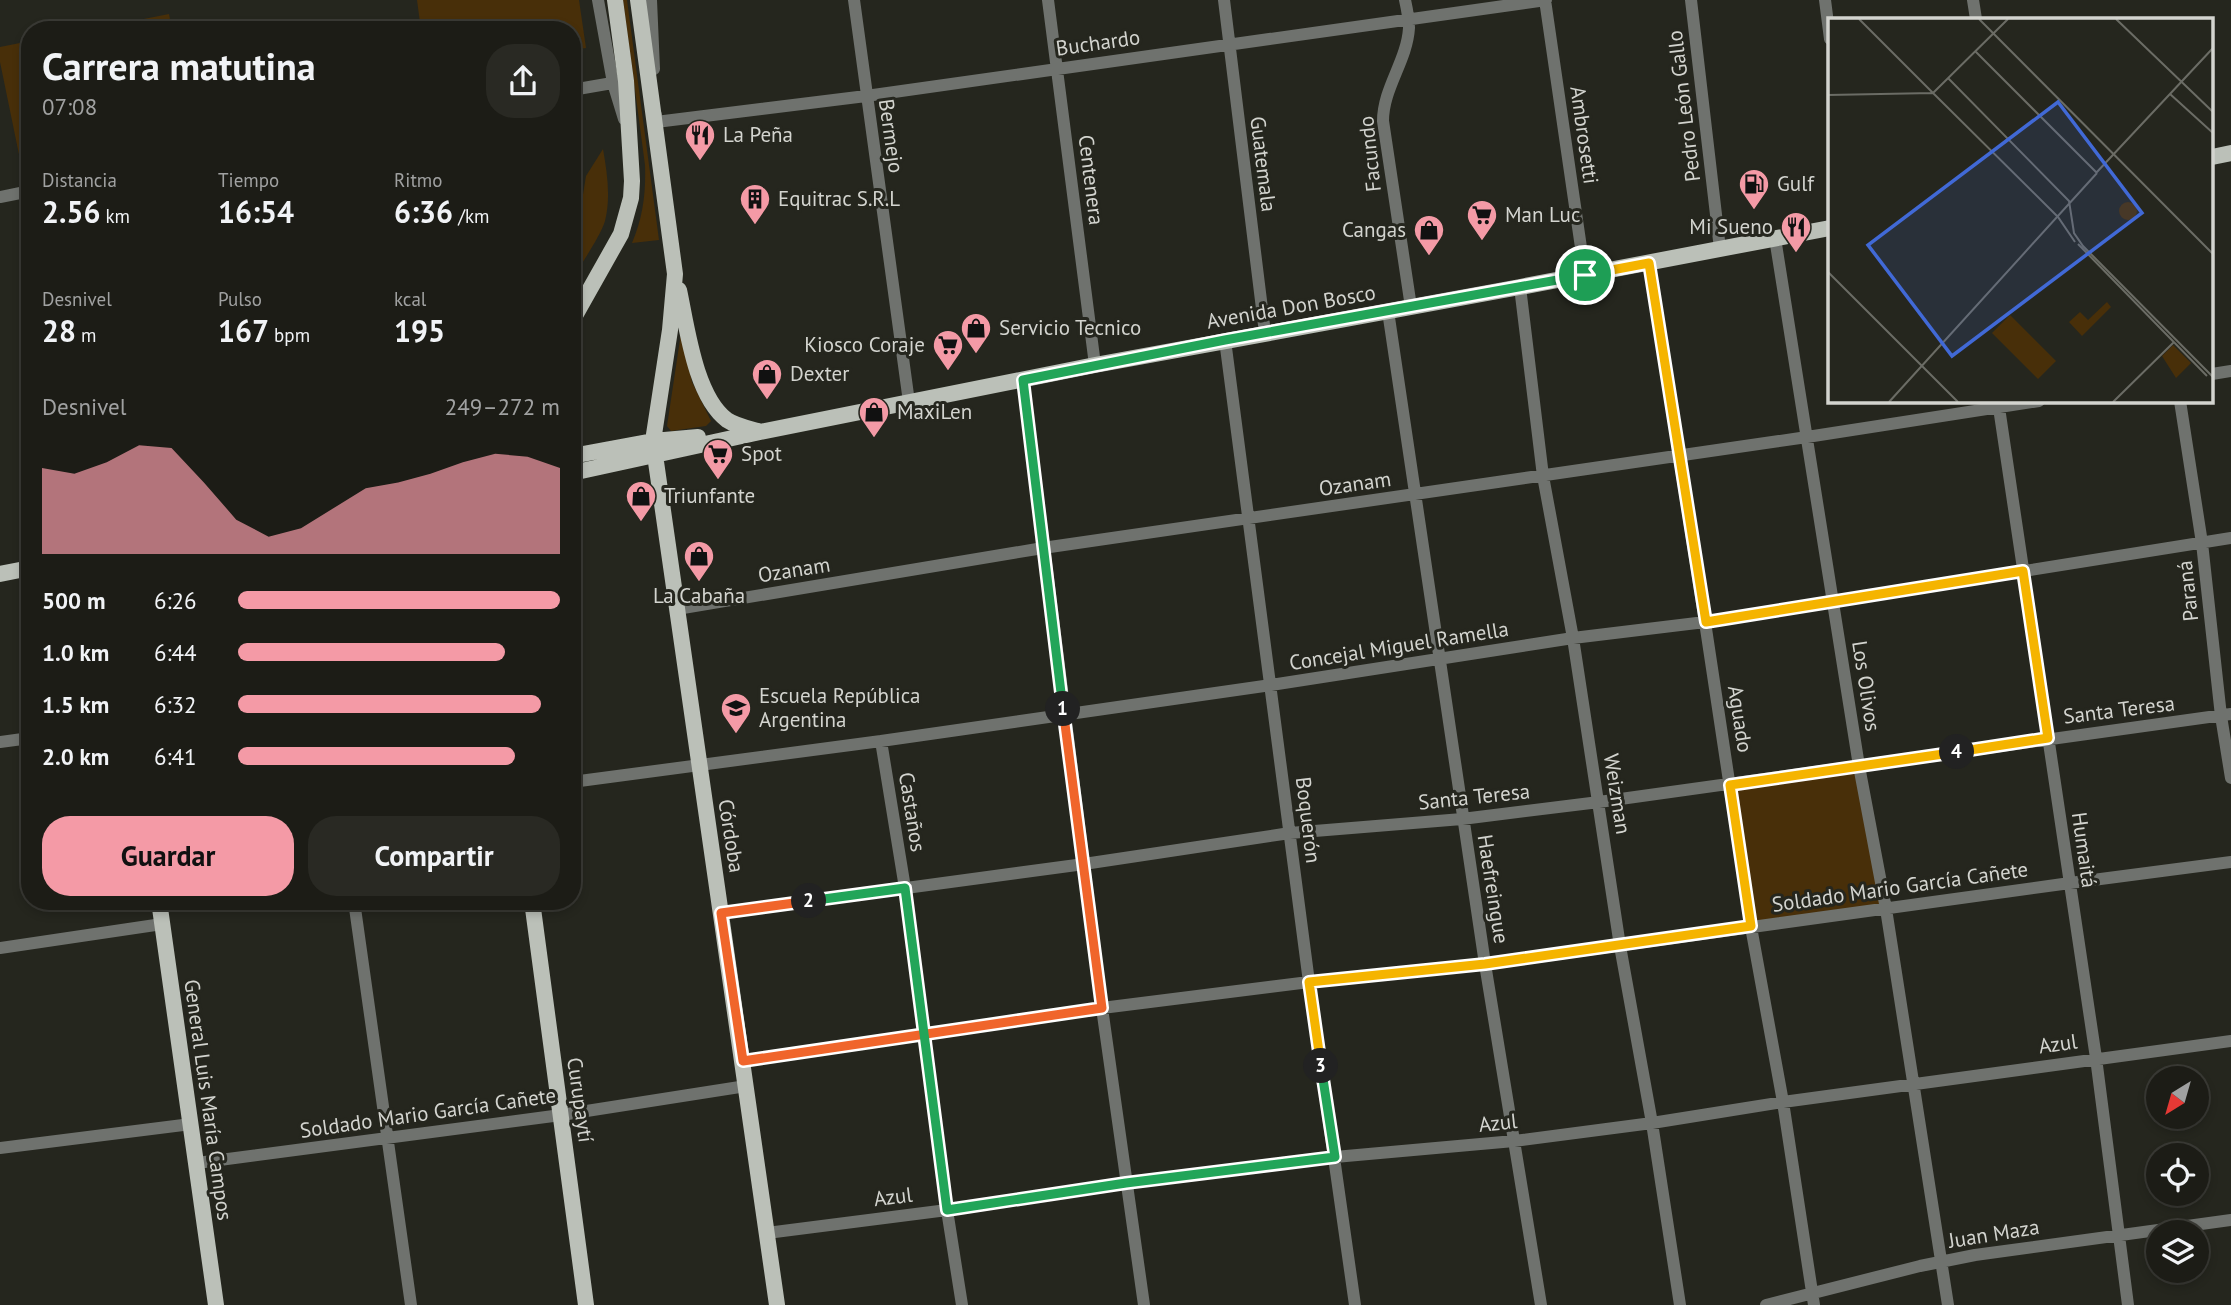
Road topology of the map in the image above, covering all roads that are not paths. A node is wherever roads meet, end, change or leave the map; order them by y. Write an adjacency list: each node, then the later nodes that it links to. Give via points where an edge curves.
1 (598, 0): 18 (street)
2 (615, 0): 18 (main road)
3 (638, 0): 21 (main road)
4 (651, 0): 21 (street)
5 (854, 0): 20 (street, Bermejo)
6 (1048, 0): 17 (street, Centenera)
7 (1224, 0): 16 (street, Guatemala)
8 (1405, 0): 14 (street, Facundo)
9 (1546, 0): 14 (street, Buchardo); 29 (street, Ambrosetti)
10 (1690, 0): 26 (street, Pedro León Gallo)
11 (1825, 0): 15 (street)
12 (1973, 0): 13 (street)
13 (1976, 18)
14 (1409, 20): 16 (street, Buchardo); 32 (street, Facundo, via 1408,37 1385,98 1383,121)
15 (1828, 23)
16 (1229, 44): 17 (street, Buchardo); 34 (street, Guatemala)
17 (1057, 69): 20 (street, Buchardo); 36 (street, Centenera)
18 (619, 82): 19 (street); 31 (main road, via 629,135 632,181 628,215)
19 (581, 88)
20 (866, 96): 21 (street, Buchardo); 38 (street, Bermejo)
21 (656, 122): 28 (main road)
22 (21, 193): 23 (street)
23 (0, 197)
24 (1828, 228): 25 (main road, Avenida Don Bosco)
25 (1775, 238): 26 (main road, Avenida Don Bosco); 43 (street, Los Olivos)
26 (1720, 249): 27 (main road, Avenida Don Bosco)
27 (1649, 263): 29 (main road, Avenida Don Bosco); 46 (street, Aguado)
28 (675, 274): 42 (main road, via 708,397 727,420); 44 (main road, Córdoba)
29 (1585, 275): 30 (main road, Avenida Don Bosco)
30 (1520, 287): 32 (main road, Avenida Don Bosco); 48 (street, Weizman)
31 (581, 306)
32 (1411, 307): 33 (main road, Avenida Don Bosco)
33 (1388, 311): 34 (main road, Avenida Don Bosco); 49 (street, Haefreingue)
34 (1265, 333): 35 (main road, Avenida Don Bosco)
35 (1225, 340): 36 (main road, Avenida Don Bosco); 50 (street, Boquerón)
36 (1095, 365): 37 (main road, Avenida Don Bosco)
37 (1023, 380): 38 (main road, Avenida Don Bosco); 53 (street)
38 (909, 402): 42 (main road, Avenida Don Bosco)
39 (2026, 402): 41 (street, Ozanam)
40 (2180, 402): 52 (street, Paraná)
41 (1999, 404): 43 (street, Ozanam); 55 (street, Humaitá)
42 (760, 432): 44 (main road, Avenida Don Bosco)
43 (1807, 437): 46 (street, Ozanam); 57 (street, Los Olivos)
44 (654, 448): 45 (main road, Avenida Don Bosco); 47 (main road, Avenida Don Bosco); 58 (main road, Córdoba)
45 (581, 455)
46 (1679, 455): 48 (street, Ozanam); 59 (street, Aguado)
47 (581, 469)
48 (1543, 476): 49 (street, Ozanam); 60 (street, Weizman)
49 (1416, 495): 50 (street, Ozanam); 61 (street, Haefreingue)
50 (1248, 519): 53 (street, Ozanam); 62 (street, Boquerón)
51 (2231, 538): 52 (street, Concejal Miguel Ramella)
52 (2202, 543): 55 (street, Concejal Miguel Ramella); 64 (street, Paraná)
53 (1043, 548): 58 (street, Ozanam); 63 (street)
54 (21, 570): 56 (main road)
55 (2023, 571): 57 (street, Concejal Miguel Ramella); 65 (street, Humaitá)
56 (0, 574)
57 (1833, 603): 59 (street, Concejal Miguel Ramella); 70 (street, Los Olivos)
58 (677, 609): 69 (main road, Córdoba)
59 (1706, 622): 60 (street, Concejal Miguel Ramella); 73 (street, Aguado)
60 (1573, 638): 61 (street, Concejal Miguel Ramella); 74 (street, Weizman)
61 (1440, 659): 62 (street, Concejal Miguel Ramella); 75 (street, Haefreingue)
62 (1271, 685): 63 (street, Concejal Miguel Ramella); 76 (street, Boquerón)
63 (1064, 713): 67 (street, Concejal Miguel Ramella); 78 (street)
64 (2226, 715): 65 (street, Santa Teresa); 71 (street, Paraná)
65 (2048, 738): 70 (street, Santa Teresa); 79 (street, Humaitá)
66 (21, 739): 68 (street)
67 (881, 741): 69 (street, Concejal Miguel Ramella); 80 (street, Castaños)
68 (0, 742)
69 (699, 765): 72 (street, Concejal Miguel Ramella); 85 (main road, Córdoba)
70 (1859, 766): 73 (street, Santa Teresa); 81 (street, Los Olivos)
71 (2231, 778)
72 (581, 781)
73 (1730, 785): 74 (street, Santa Teresa); 87 (street, Aguado)
74 (1599, 802): 75 (street, Santa Teresa); 88 (street, Weizman)
75 (1462, 818): 76 (street, Santa Teresa); 90 (street, Haefreingue)
76 (1290, 833): 78 (street, Santa Teresa); 91 (street, Boquerón)
77 (2231, 862): 79 (street, Soldado Mario García Cañete)
78 (1084, 863): 80 (street, Santa Teresa); 92 (street)
79 (2070, 883): 81 (street, Soldado Mario García Cañete); 95 (street, Humaitá)
80 (905, 888): 85 (street, Santa Teresa); 93 (street, Castaños)
81 (1886, 908): 87 (street, Soldado Mario García Cañete); 97 (street, Los Olivos)
82 (160, 910): 86 (main road, General Luis María Campos)
83 (355, 910): 103 (street)
84 (533, 910): 100 (main road, Curupaytí)
85 (721, 913): 96 (main road, Córdoba)
86 (162, 924): 89 (street); 102 (main road, General Luis María Campos)
87 (1751, 926): 88 (street, Soldado Mario García Cañete); 99 (street, Aguado)
88 (1620, 946): 90 (street, Soldado Mario García Cañete); 101 (street, Weizman)
89 (0, 948)
90 (1485, 964): 91 (street, Soldado Mario García Cañete); 104 (street, Haefreingue)
91 (1309, 982): 92 (street, Soldado Mario García Cañete); 106 (street, Boquerón)
92 (1102, 1008): 93 (street, Soldado Mario García Cañete); 108 (street)
93 (924, 1035): 96 (street, Soldado Mario García Cañete); 109 (street, Castaños)
94 (2231, 1041): 95 (street, Azul)
95 (2096, 1059): 97 (street, Azul); 112 (street, Humaitá)
96 (743, 1061): 98 (main road, Córdoba)
97 (1914, 1084): 99 (street, Azul); 113 (street, Los Olivos)
98 (746, 1087): 100 (street, Soldado Mario García Cañete); 111 (main road, Córdoba)
99 (1783, 1102): 101 (street, Azul); 114 (street, Aguado)
100 (562, 1115): 103 (street, Soldado Mario García Cañete); 117 (main road, Curupaytí)
101 (1652, 1123): 104 (street, Azul); 123 (street, Weizman)
102 (191, 1124): 105 (street); 107 (main road, General Luis María Campos)
103 (387, 1139): 107 (street, Soldado Mario García Cañete); 116 (street)
104 (1514, 1141): 106 (street, Azul); 122 (street, Haefreingue)
105 (0, 1148)
106 (1335, 1157): 108 (street, Azul); 121 (street, Boquerón)
107 (197, 1163): 115 (main road, General Luis María Campos)
108 (1126, 1183): 109 (street, Azul); 120 (street)
109 (947, 1210): 111 (street, Azul); 119 (street, Castaños)
110 (2231, 1220): 112 (street, Juan Maza)
111 (767, 1233): 118 (main road, Córdoba)
112 (2118, 1235): 113 (street, Juan Maza); 126 (street, Humaitá)
113 (1941, 1261): 114 (street, Juan Maza); 125 (street, Los Olivos)
114 (1813, 1299): 124 (street, Juan Maza)
115 (216, 1305)
116 (411, 1305)
117 (586, 1305)
118 (777, 1305)
119 (962, 1305)
120 (1144, 1305)
121 (1355, 1305)
122 (1541, 1305)
123 (1680, 1305)
124 (1766, 1305)
125 (1948, 1305)
126 (2127, 1305)

